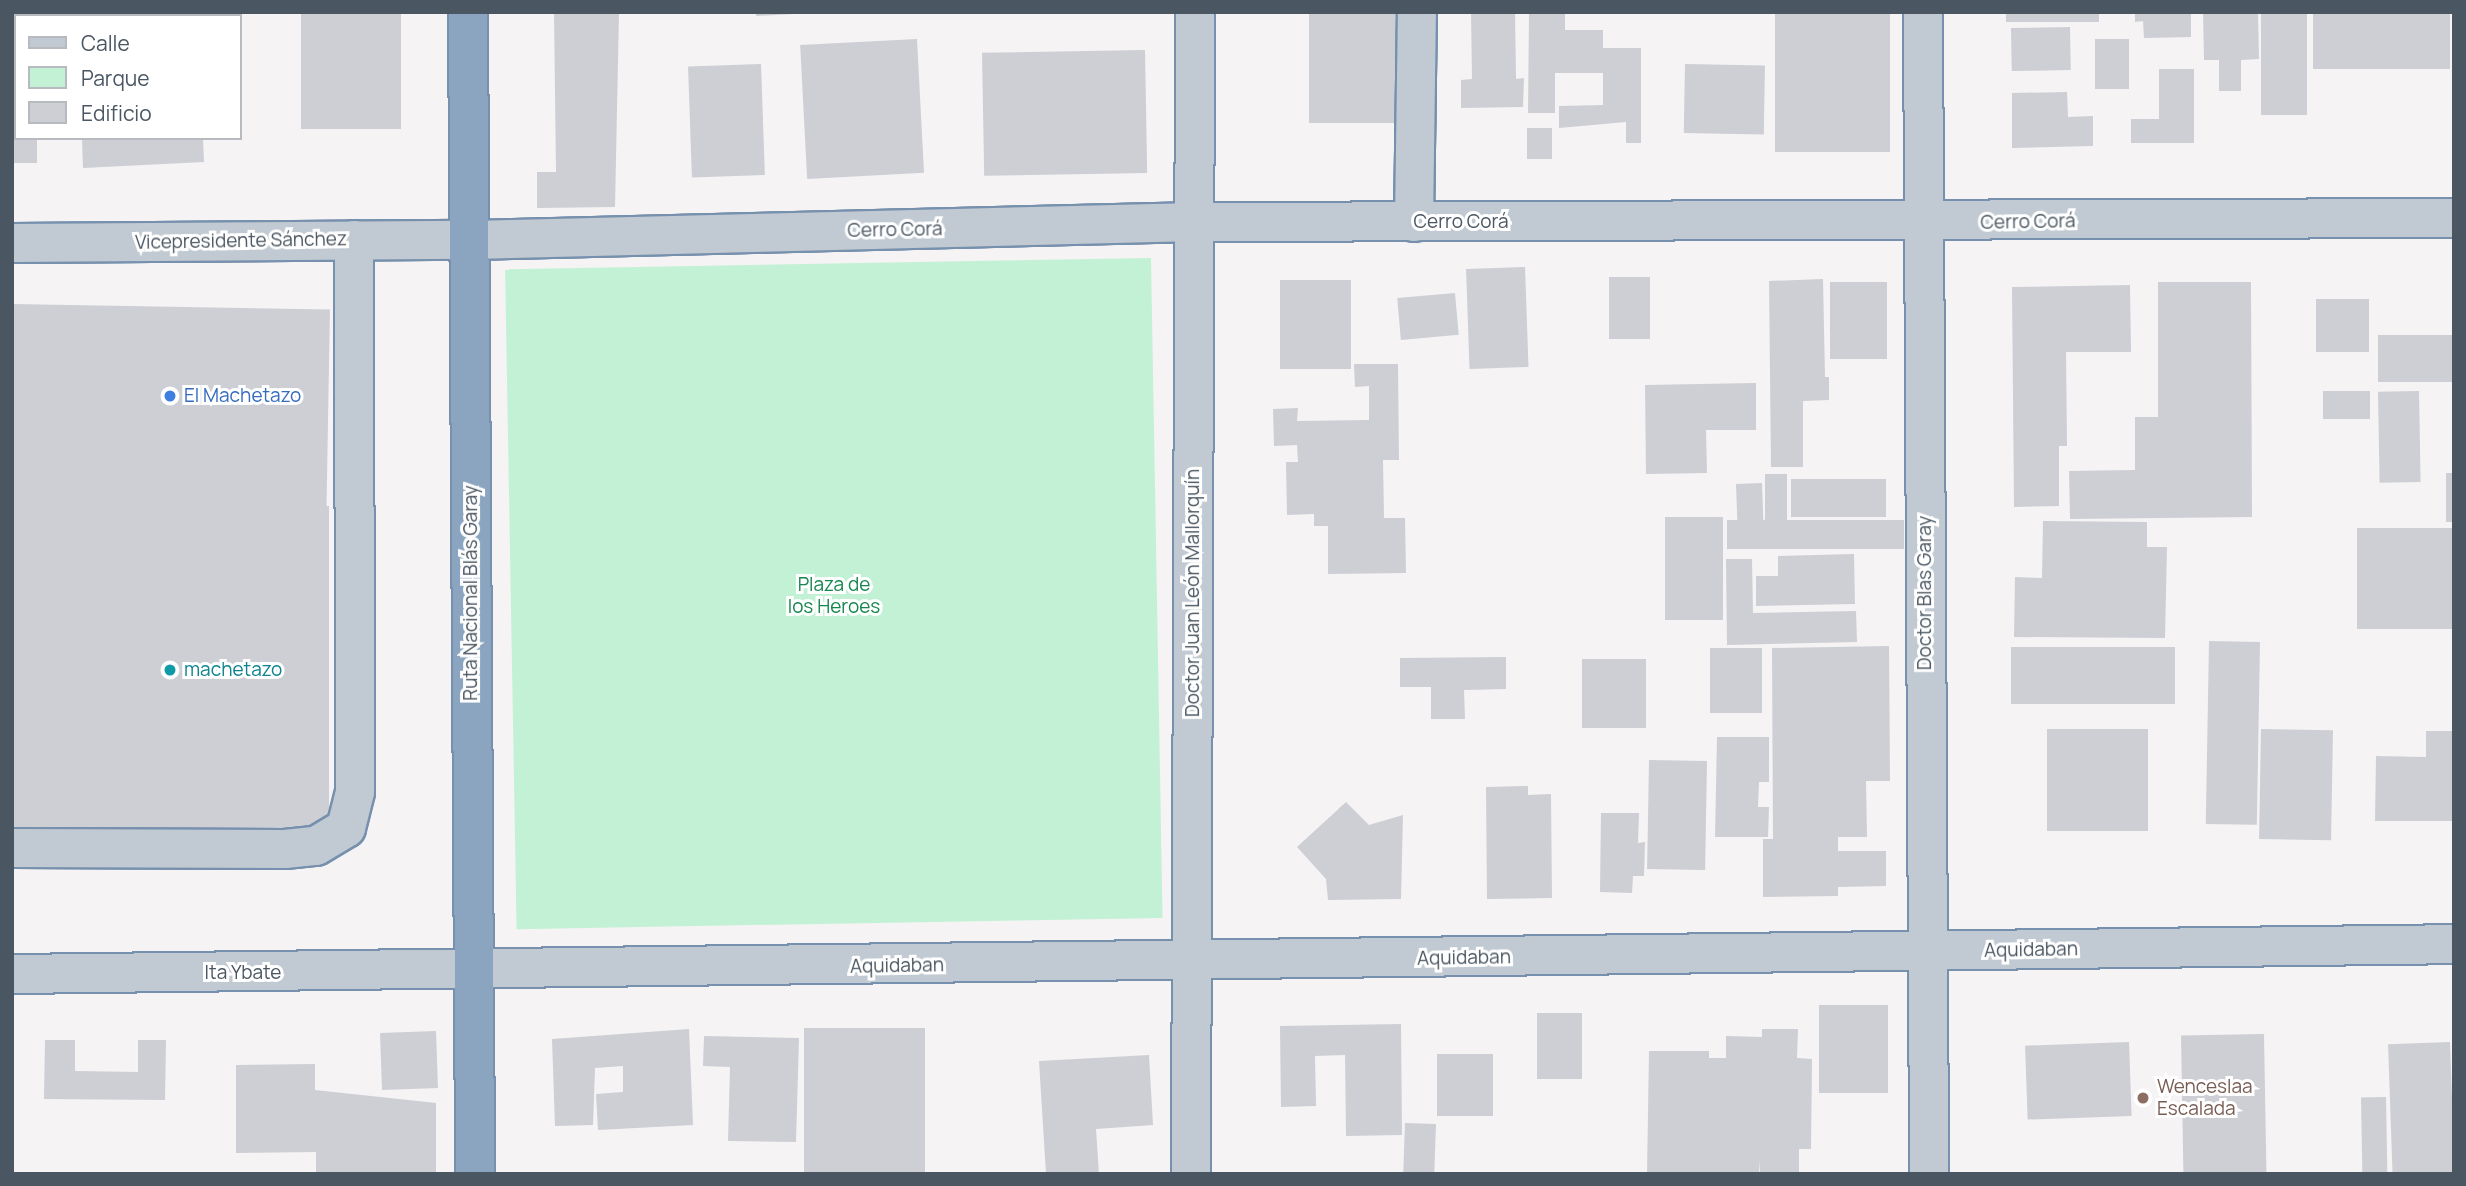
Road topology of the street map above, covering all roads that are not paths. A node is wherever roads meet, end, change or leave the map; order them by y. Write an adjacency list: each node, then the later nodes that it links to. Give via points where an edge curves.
1 (468, 12): 10 (highway, Ruta Nacional Blás Garay)
2 (1195, 12): 6 (street, Doctor Juan León Mallorquín)
3 (1417, 12): 7 (street)
4 (1923, 12): 8 (street, Doctor Blas Garay)
5 (2454, 218): 8 (street, Cerro Corá)
6 (1196, 222): 7 (street, Cerro Corá); 10 (street, Cerro Corá); 15 (street, Doctor Juan León Mallorquín)
7 (1414, 222): 8 (street, Cerro Corá)
8 (1924, 223): 14 (street, Doctor Blas Garay)
9 (354, 240): 10 (street, Vicepresidente Sánchez); 11 (street, Vicepresidente Sánchez); 12 (street, via 355,792 346,828 316,846 285,849)
10 (469, 240): 16 (highway, Ruta Nacional Blás Garay)
11 (12, 243)
12 (12, 848)
13 (2454, 943): 14 (street, Aquidaban)
14 (1926, 951): 15 (street, Aquidaban); 20 (street, Doctor Blas Garay)
15 (1190, 961): 16 (street, Aquidaban); 19 (street, Doctor Juan León Mallorquín)
16 (474, 972): 17 (street, Ita Ybate); 18 (highway, Ruta Nacional Blás Garay)
17 (12, 974)
18 (475, 1174)
19 (1191, 1174)
20 (1929, 1174)

